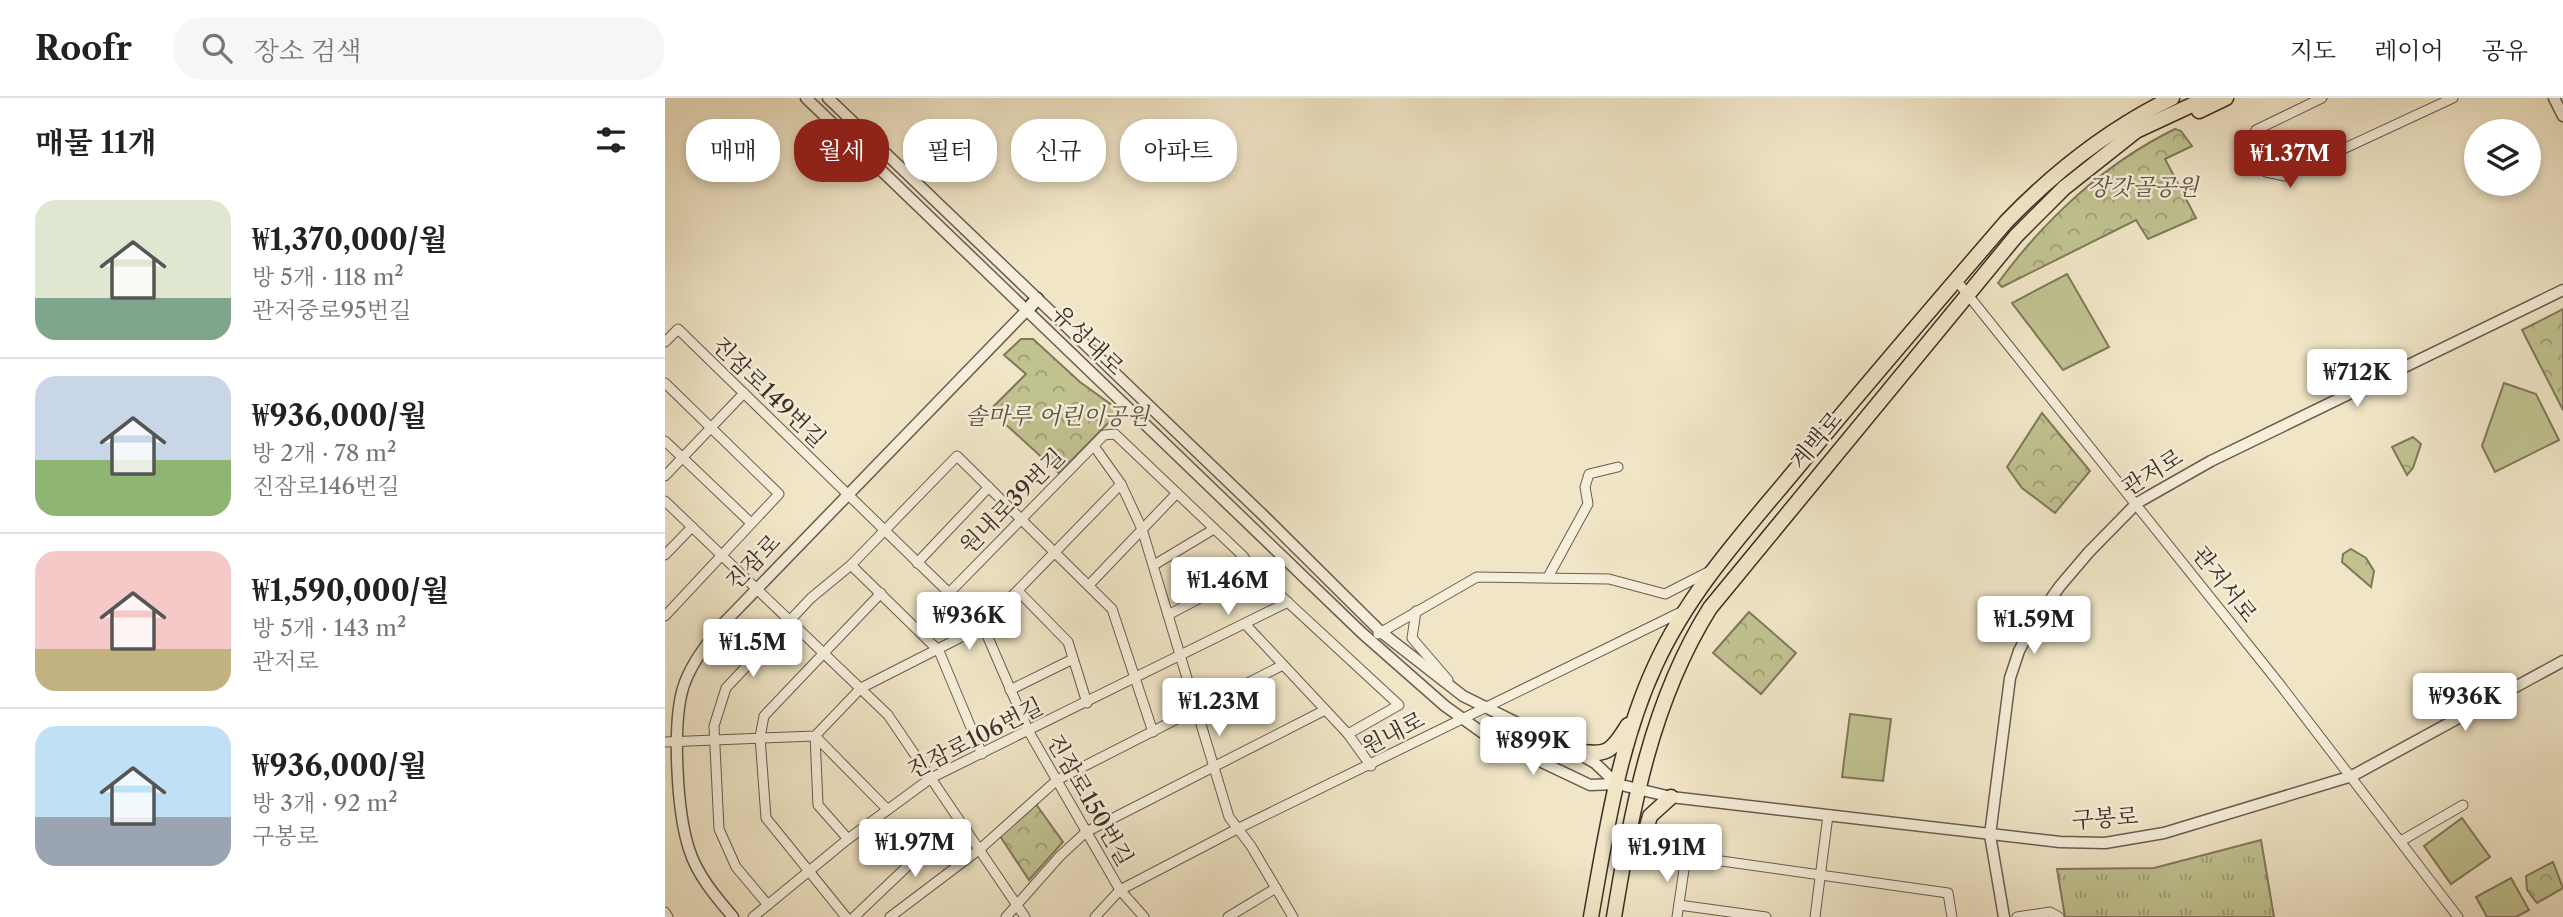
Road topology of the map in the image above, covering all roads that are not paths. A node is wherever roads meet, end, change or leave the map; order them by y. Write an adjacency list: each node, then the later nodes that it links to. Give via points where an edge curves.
1 (806, 98): 17 (street, 유성대로)
2 (828, 98): 16 (street, 유성대로)
3 (2152, 98): 11 (main road, via 2111,125)
4 (2172, 98): 11 (main road, 계백로)
5 (2207, 98): 12 (main road, 계백로, via 2136,131)
6 (2226, 98): 12 (main road)
7 (2322, 98): 8 (street, via 2256,130 2251,143 2266,172 2285,176)
8 (2453, 98)
9 (2554, 98): 10 (street)
10 (2563, 116)
11 (2093, 144): 13 (main road, 계백로, via 2047,180)
12 (2112, 150): 15 (main road, 계백로, via 2035,217)
13 (1956, 280): 15 (street, 관저서로); 45 (main road, 계백로)
14 (2563, 290): 32 (street, 관저로, via 2211,461)
15 (1968, 294): 32 (street, 관저서로); 95 (main road, 계백로, via 1710,608 1688,644 1666,697)
16 (1037, 299): 17 (main road, 진잠로); 61 (street, 유성대로)
17 (1027, 310): 30 (street, 진잠로); 62 (street, 유성대로)
18 (665, 342): 20 (street, 진잠로149번길, via 678,329)
19 (665, 383): 21 (street)
20 (744, 393): 21 (street); 30 (street, 진잠로149번길)
21 (711, 428): 24 (street); 34 (street, via 779,494)
22 (665, 441): 24 (street)
23 (1094, 446): 27 (street, 원내로39번길); 29 (street, via 1104,435 1115,434); 33 (street, 원내로39번길)
24 (683, 458): 26 (street); 34 (street)
25 (1618, 467): 47 (street, via 1589,474 1585,487 1588,504)
26 (665, 476)
27 (1121, 484): 36 (street, 원내로39번길); 39 (street)
28 (989, 487): 33 (street); 38 (street, via 957,456); 42 (street)
29 (1177, 493): 36 (street); 37 (street)
30 (847, 495): 38 (street, 진잠로150번길); 49 (street, 진잠로)
31 (665, 501): 35 (street)
32 (2137, 503): 91 (street, 관저서로); 103 (street, 관저로, via 2060,586 2019,651 2007,693)
33 (1021, 519): 39 (street); 52 (street, 원내로39번길)
34 (751, 523): 40 (street)
35 (692, 527): 40 (street); 41 (street)
36 (1142, 529): 44 (street, 원내로39번길); 48 (street)
37 (1214, 529): 44 (street); 46 (street)
38 (884, 530): 42 (street, 진잠로150번길); 43 (street)
39 (1056, 553): 48 (street); 50 (street)
40 (722, 554): 49 (street); 57 (street)
41 (665, 555)
42 (917, 562): 52 (street, 진잠로150번길)
43 (851, 565): 51 (street); 58 (street)
44 (1154, 565): 56 (street, 원내로39번길)
45 (1713, 569): 47 (street, via 1665,594 1609,579); 55 (main road, 계백로)
46 (1253, 570): 53 (street); 56 (street)
47 (1548, 577): 54 (street, via 1477,577)
48 (1089, 585): 69 (street, via 1112,609)
49 (758, 588): 58 (street); 85 (street, 진잠로, via 695,661 677,715)
50 (1019, 592): 60 (street); 66 (street, via 1062,634)
51 (881, 593): 63 (street); 64 (street)
52 (949, 593): 60 (street, 진잠로150번길)
53 (1288, 602): 59 (street, 진잠로106번길); 81 (street, via 1399,705)
54 (1416, 611): 61 (street); 72 (street, via 1412,638)
55 (1683, 611): 75 (street, 원내로); 77 (main road, 계백로)
56 (1168, 615): 65 (street, 원내로39번길)
57 (665, 616)
58 (789, 620): 64 (street); 84 (street, via 726,688 715,716)
59 (1246, 625): 65 (street, 진잠로106번길); 68 (street)
60 (983, 626): 63 (street); 71 (street, 진잠로150번길)
61 (1381, 632): 62 (street); 72 (street, 유성대로)
62 (1371, 642): 78 (street, 유성대로)
63 (939, 651): 70 (street); 88 (street)
64 (823, 652): 70 (street); 83 (street, via 764,716)
65 (1180, 657): 69 (street, 진잠로106번길); 74 (street, 원내로39번길)
66 (1073, 659): 71 (street); 73 (street)
67 (2563, 661): 91 (street, 구봉로)
68 (1283, 665): 74 (street); 76 (street)
69 (1135, 679): 73 (street, 진잠로106번길); 80 (street)
70 (861, 688): 82 (street); 92 (street, via 888,715)
71 (1010, 690): 79 (street, 진잠로150번길)
72 (1463, 696): 75 (street, 유성대로)
73 (1087, 703): 79 (street, 진잠로106번길)
74 (1196, 709): 80 (street); 90 (street, 원내로39번길)
75 (1484, 709): 78 (street, 원내로); 87 (street, 유성대로)
76 (1325, 710): 81 (street); 90 (street)
77 (1636, 711): 87 (main road, via 1609,751 1599,755); 94 (main road, 계백로)
78 (1462, 720): 89 (street, 원내로); 94 (street, 유성대로, via 1510,750 1590,785)
79 (1029, 732): 88 (street, 진잠로106번길); 93 (street, 진잠로150번길)
80 (1153, 732): 93 (street)
81 (1348, 734): 89 (street)
82 (815, 736): 83 (street); 98 (street); 104 (street, via 818,805)
83 (760, 737): 84 (street); 108 (street, via 766,818)
84 (714, 740): 85 (street); 113 (street, via 719,829 736,867)
85 (678, 741): 86 (street); 118 (street, 진잠로, via 689,850 699,872)
86 (665, 742)
87 (1574, 751): 94 (street, 유성대로)
88 (982, 754): 92 (street, 진잠로106번길)
89 (1371, 766): 101 (street, 원내로)
90 (1212, 767): 101 (street, 원내로39번길); 102 (street)
91 (2352, 776): 103 (street, 구봉로, via 2164,833 2105,843); 105 (street, 관저서로)
92 (930, 778): 98 (street, 진잠로106번길); 100 (street)
93 (1057, 780): 102 (street, 진잠로150번길); 106 (street)
94 (1617, 784): 95 (street, 구봉로); 129 (main road, 계백로)
95 (1637, 789): 96 (street, 구봉로); 107 (main road, 계백로)
96 (1671, 797): 99 (street, 구봉로); 107 (main road, via 1650,816 1641,848)
97 (2463, 805): 105 (street)
98 (887, 809): 104 (street, 진잠로106번길)
99 (1828, 815): 103 (street, 구봉로); 109 (street)
100 (965, 828): 106 (street); 121 (street, via 916,858)
101 (1237, 829): 110 (street, 원내로39번길); 111 (street, 원내로)
102 (1086, 832): 111 (street, 진잠로150번길); 112 (street)
103 (1990, 835): 135 (street, 관저로)
104 (848, 839): 108 (street, 진잠로106번길)
105 (2401, 841): 138 (street, 관저서로)
106 (980, 849): 112 (street); 122 (street)
107 (1624, 861): 130 (main road, 계백로)
108 (810, 872): 113 (street, 진잠로106번길); 120 (street)
109 (1821, 874): 114 (street, via 1686,856); 133 (street); 134 (street, via 1948,893)
110 (1276, 888): 116 (street); 128 (street, 원내로39번길)
111 (1120, 890): 125 (street, 원내로); 126 (street)
112 (1017, 904): 123 (street); 124 (street)
113 (768, 905): 119 (street, 진잠로106번길)
114 (1679, 905): 131 (street); 132 (street)
115 (665, 912): 117 (street)
116 (1241, 914): 127 (street)
117 (668, 917)
118 (733, 917)
119 (753, 917)
120 (846, 917)
121 (854, 917)
122 (890, 917)
123 (1006, 917)
124 (1025, 917)
125 (1095, 917)
126 (1144, 917)
127 (1228, 917)
128 (1293, 917)
129 (1591, 917)
130 (1614, 917)
131 (1677, 917)
132 (1766, 917)
133 (1815, 917)
134 (1952, 917)
135 (2004, 917)
136 (2017, 917): 137 (street, via 2050,912)
137 (2059, 917)
138 (2458, 917)

